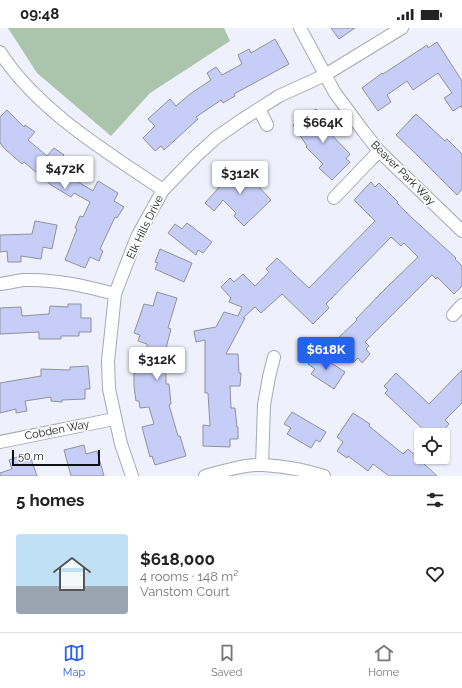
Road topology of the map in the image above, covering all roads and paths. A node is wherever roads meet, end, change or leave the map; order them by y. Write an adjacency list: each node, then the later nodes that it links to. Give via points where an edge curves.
1 (300, 28): 4 (street, Beaver Park Way)
2 (402, 28): 4 (street, Elk Hills Drive)
3 (0, 52): 8 (street, via 31,91 63,119)
4 (325, 75): 5 (street, Elk Hills Drive); 7 (street, Beaver Park Way, via 335,94)
5 (259, 109): 6 (street); 8 (street, Elk Hills Drive, via 217,137)
6 (268, 125)
7 (379, 151): 9 (street); 10 (street, Beaver Park Way)
8 (163, 190): 12 (street, Elk Hills Drive, via 137,237)
9 (334, 198)
10 (462, 231)
11 (0, 284): 12 (street, via 42,280 85,286)
12 (115, 294): 16 (street, Elk Hills Drive, via 108,361)
13 (462, 305): 14 (street)
14 (453, 315)
15 (274, 357): 18 (street, via 264,405)
16 (114, 419): 17 (street, Cobden Way); 19 (street, Elk Hills Drive)
17 (0, 442)
18 (262, 465): 20 (street, via 229,469); 21 (street)
19 (132, 476)
20 (205, 476)
21 (324, 476)

